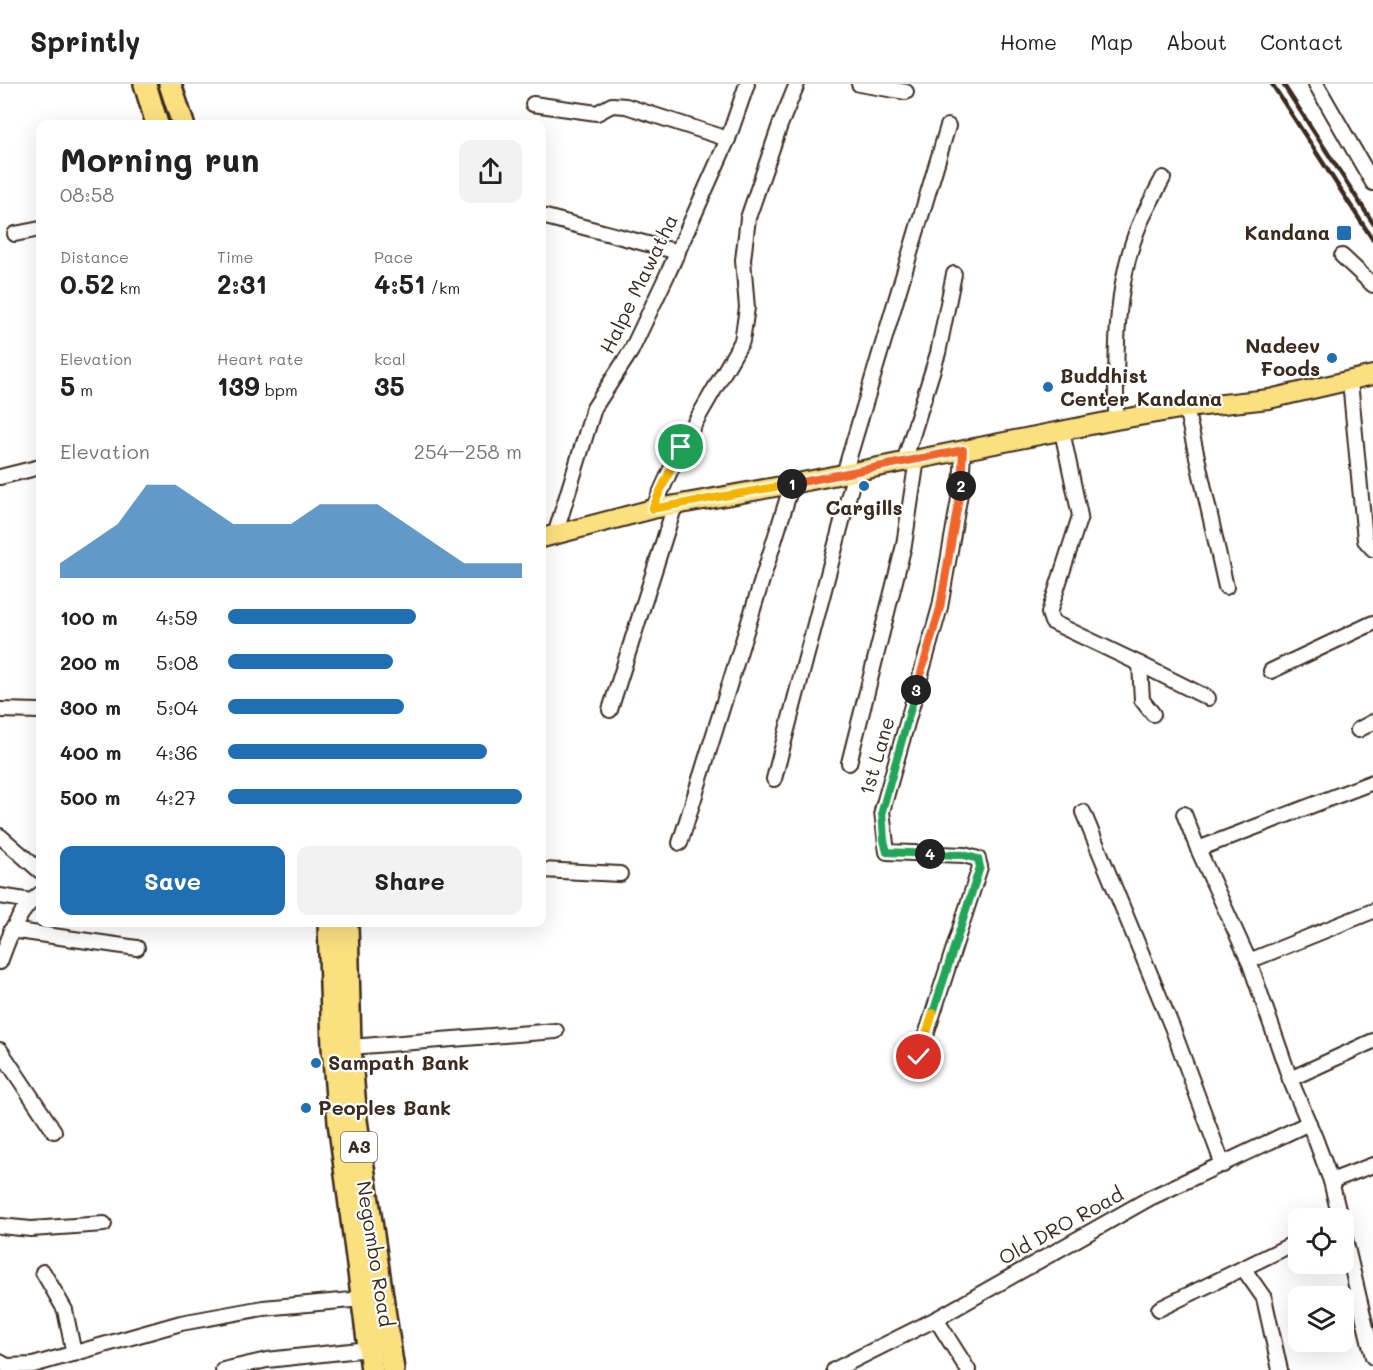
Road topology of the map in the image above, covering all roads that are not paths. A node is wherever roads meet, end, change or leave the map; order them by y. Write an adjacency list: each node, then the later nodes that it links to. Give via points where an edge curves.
1 (145, 84): 9 (highway)
2 (170, 84): 10 (highway)
3 (747, 84): 12 (street, Halpe Mawatha)
4 (797, 84): 34 (street, via 748,218 743,260 747,308 742,341 681,447)
5 (859, 84): 7 (street)
6 (1316, 84): 14 (street)
7 (906, 92)
8 (533, 104): 12 (street, via 597,113 612,105 626,106)
9 (156, 120)
10 (182, 120)
11 (948, 126): 30 (street)
12 (728, 139): 18 (street, Halpe Mawatha)
13 (1163, 178): 25 (street, via 1139,225 1126,272 1116,337)
14 (1373, 183)
15 (546, 217): 18 (street)
16 (36, 230): 17 (street)
17 (15, 234)
18 (678, 252): 35 (street, Halpe Mawatha, via 631,351 594,408)
19 (1342, 256): 21 (street)
20 (954, 274): 28 (street)
21 (1373, 285)
22 (1373, 375): 23 (main road)
23 (1350, 381): 24 (main road, via 1269,399); 36 (street, via 1365,540)
24 (1186, 408): 25 (main road); 37 (street)
25 (1116, 420): 26 (main road)
26 (1062, 430): 27 (main road); 39 (street, via 1080,516 1049,613 1052,622)
27 (963, 450): 28 (main road); 72 (street, 1st Lane, via 961,488 940,608 882,811 887,852 964,855 978,859 980,867)
28 (910, 460): 30 (main road); 48 (street, via 904,545)
29 (36, 468): 31 (street)
30 (850, 473): 32 (main road); 49 (street)
31 (0, 477)
32 (792, 484): 33 (main road); 54 (street)
33 (675, 505): 34 (main road); 43 (street)
34 (652, 509): 35 (main road)
35 (548, 536)
36 (1373, 549)
37 (1226, 587)
38 (1373, 623): 40 (street)
39 (1140, 664): 41 (street); 45 (street, via 1142,700)
40 (1270, 670)
41 (1209, 698)
42 (0, 710): 44 (street)
43 (610, 710)
44 (36, 711)
45 (1153, 714)
46 (1373, 722): 47 (street)
47 (1358, 730)
48 (849, 764)
49 (774, 780)
50 (1373, 782): 55 (street)
51 (1083, 812): 76 (street, via 1172,1027)
52 (1184, 814): 55 (street)
53 (0, 836): 56 (street)
54 (680, 843)
55 (1198, 849): 66 (street)
56 (36, 868)
57 (546, 870): 58 (street)
58 (620, 874)
59 (0, 896): 60 (street)
60 (36, 898): 64 (street)
61 (1373, 911): 66 (street)
62 (329, 927): 86 (highway, Negombo Road / A3, via 339,1122)
63 (347, 927): 70 (highway, Negombo Road / A3)
64 (11, 930): 65 (street); 67 (street)
65 (137, 948)
66 (1249, 961): 73 (street)
67 (0, 962)
68 (556, 1031): 70 (street)
69 (1373, 1041): 73 (street)
70 (350, 1047): 95 (highway, Negombo Road / A3, via 366,1198)
71 (0, 1050): 75 (street)
72 (919, 1057)
73 (1290, 1079): 74 (street)
74 (1309, 1123): 76 (street, Old DRO Road); 78 (street)
75 (54, 1131)
76 (1223, 1165): 88 (street, Old DRO Road, via 1150,1198)
77 (1373, 1165): 78 (street)
78 (1331, 1181): 79 (street)
79 (1338, 1208)
80 (104, 1224): 81 (street, via 31,1229)
81 (0, 1226)
82 (1288, 1246): 83 (street)
83 (1243, 1268): 87 (street); 98 (street, via 1264,1298)
84 (43, 1272): 90 (street, via 65,1310)
85 (1353, 1274): 91 (street)
86 (363, 1299): 89 (highway, Negombo Road / A3); 90 (street, via 263,1308 181,1323)
87 (1159, 1309)
88 (936, 1319): 96 (street, Old DRO Road); 97 (street)
89 (369, 1349): 93 (street, via 267,1360); 94 (highway, Negombo Road / A3)
90 (74, 1354): 92 (street, via 33,1365 7,1366)
91 (1373, 1357)
92 (0, 1362)
93 (223, 1370)
94 (372, 1370)
95 (393, 1370)
96 (834, 1370)
97 (968, 1370)
98 (1280, 1370)

